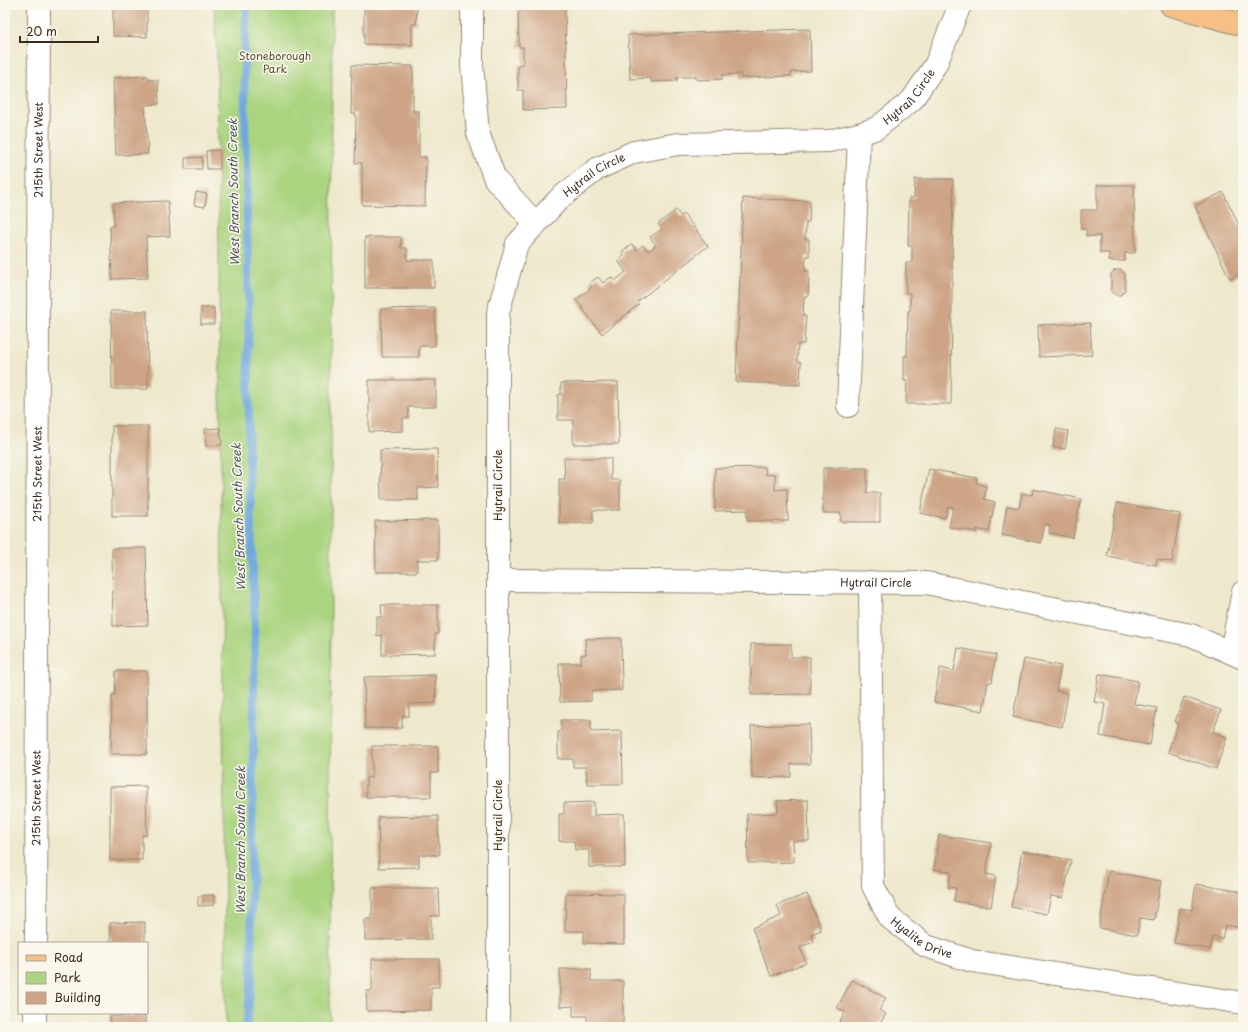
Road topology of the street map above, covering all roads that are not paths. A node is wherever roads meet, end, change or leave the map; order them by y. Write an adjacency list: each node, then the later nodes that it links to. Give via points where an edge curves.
1 (39, 5): 13 (street, 215th Street West)
2 (472, 5): 7 (street, via 472,65 478,133 495,179)
3 (960, 5): 6 (street, Hytrail Circle, via 936,64 912,100 877,128)
4 (1171, 5): 5 (main road)
5 (1243, 25)
6 (859, 134): 7 (street, Hytrail Circle, via 829,140 678,144 634,152 597,169 560,198); 8 (street)
7 (536, 224): 9 (street, Hytrail Circle, via 517,244 498,313)
8 (848, 406)
9 (498, 580): 10 (street, Hytrail Circle); 17 (street, Hytrail Circle)
10 (870, 582): 12 (street, Hytrail Circle, via 934,584 1192,635); 14 (street, Hyalite Drive, via 873,886 890,918 926,946 972,961)
11 (1243, 592): 12 (street)
12 (1237, 655)
13 (36, 942)
14 (1243, 1003)
15 (35, 1014): 16 (street)
16 (35, 1027)
17 (498, 1027)

